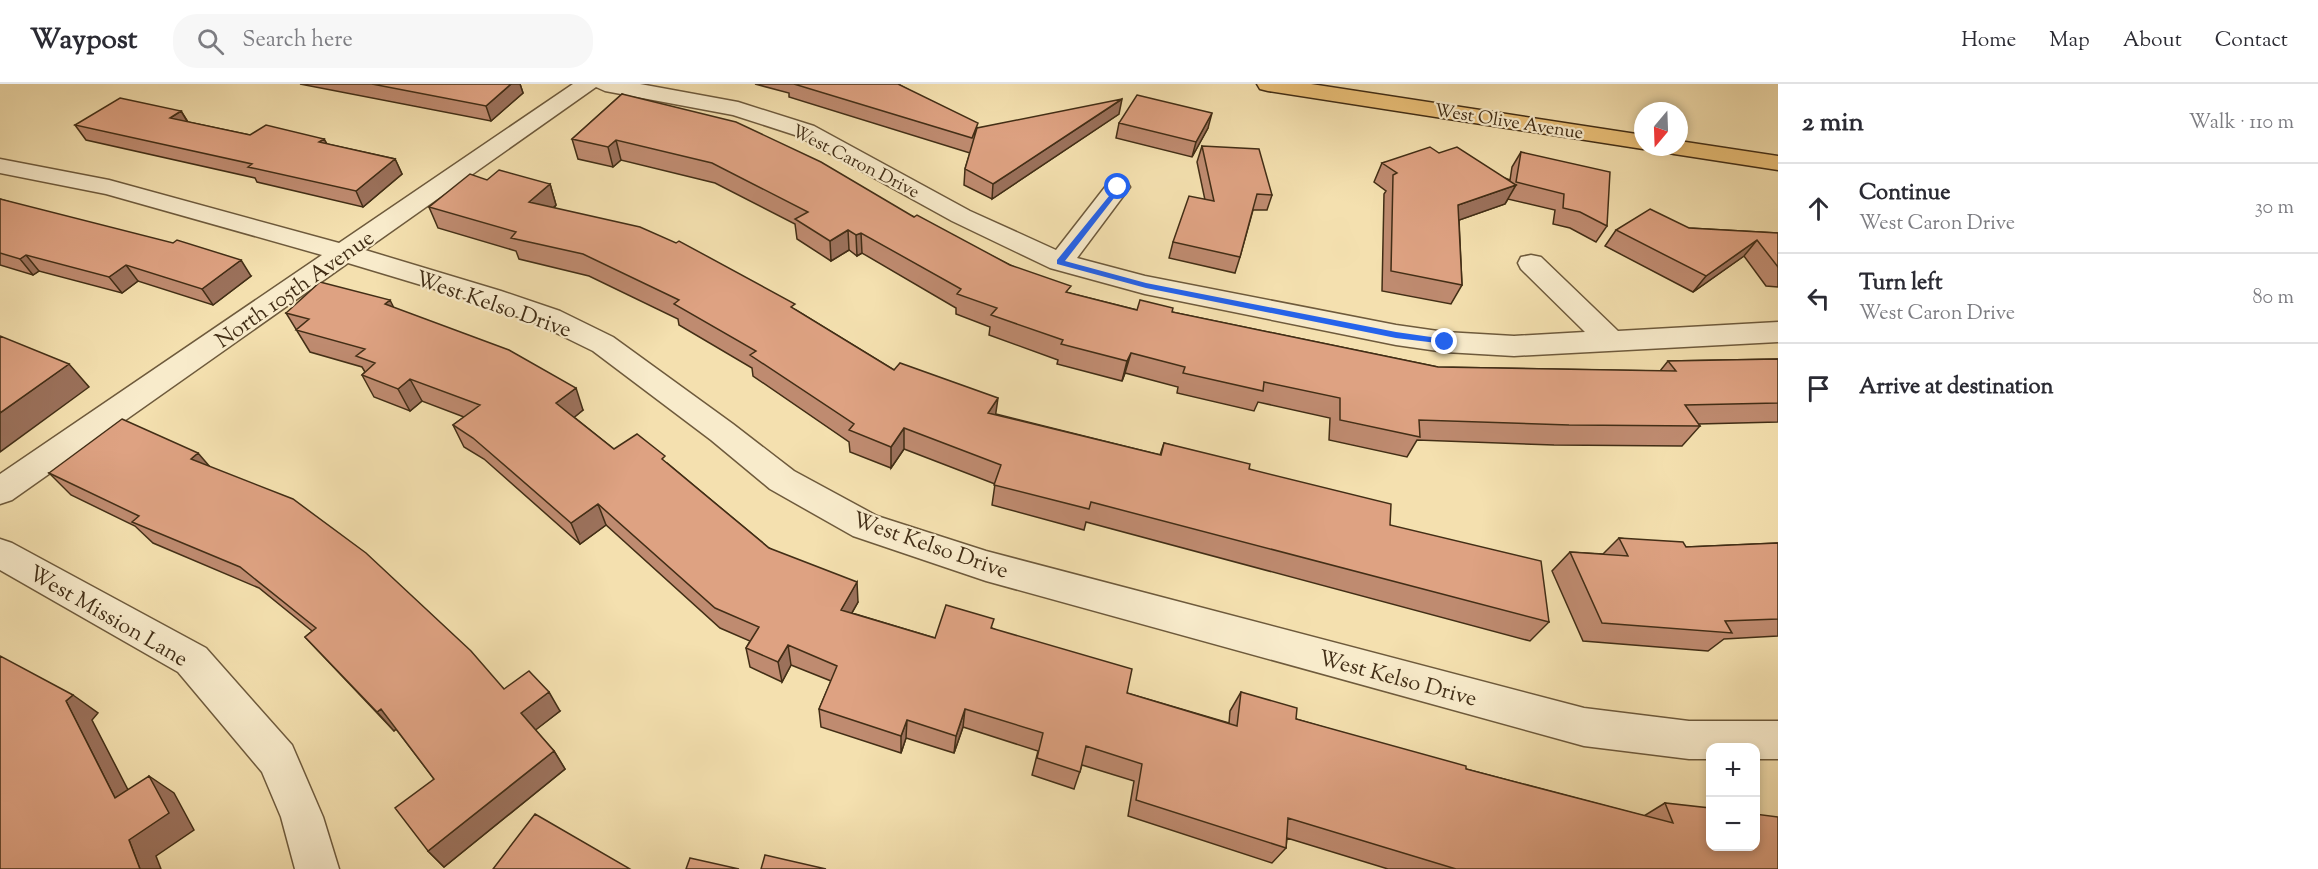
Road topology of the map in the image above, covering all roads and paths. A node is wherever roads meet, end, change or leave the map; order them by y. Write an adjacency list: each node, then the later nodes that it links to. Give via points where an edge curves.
1 (587, 84): 9 (street, North 105th Avenue)
2 (605, 84): 10 (street, West Caron Drive, via 738,109 806,131 961,216)
3 (1268, 84): 4 (main road, West Olive Avenue)
4 (1634, 141)
5 (1688, 149): 6 (main road)
6 (1778, 163)
7 (0, 166): 9 (street, West Kelso Drive, via 110,187)
8 (1118, 187): 10 (street)
9 (345, 253): 14 (street, North 105th Avenue); 16 (street, West Kelso Drive, via 521,307 603,344 782,480 865,526 986,566 1584,727 1689,740)
10 (1060, 262): 13 (street, West Caron Drive, via 1146,285 1396,335 1514,346)
11 (1531, 263): 13 (street)
12 (1778, 332): 13 (street, West Caron Drive)
13 (1611, 341)
14 (0, 491)
15 (0, 553): 17 (street, West Mission Lane, via 192,660 277,759 302,817)
16 (1778, 740)
17 (317, 869)

